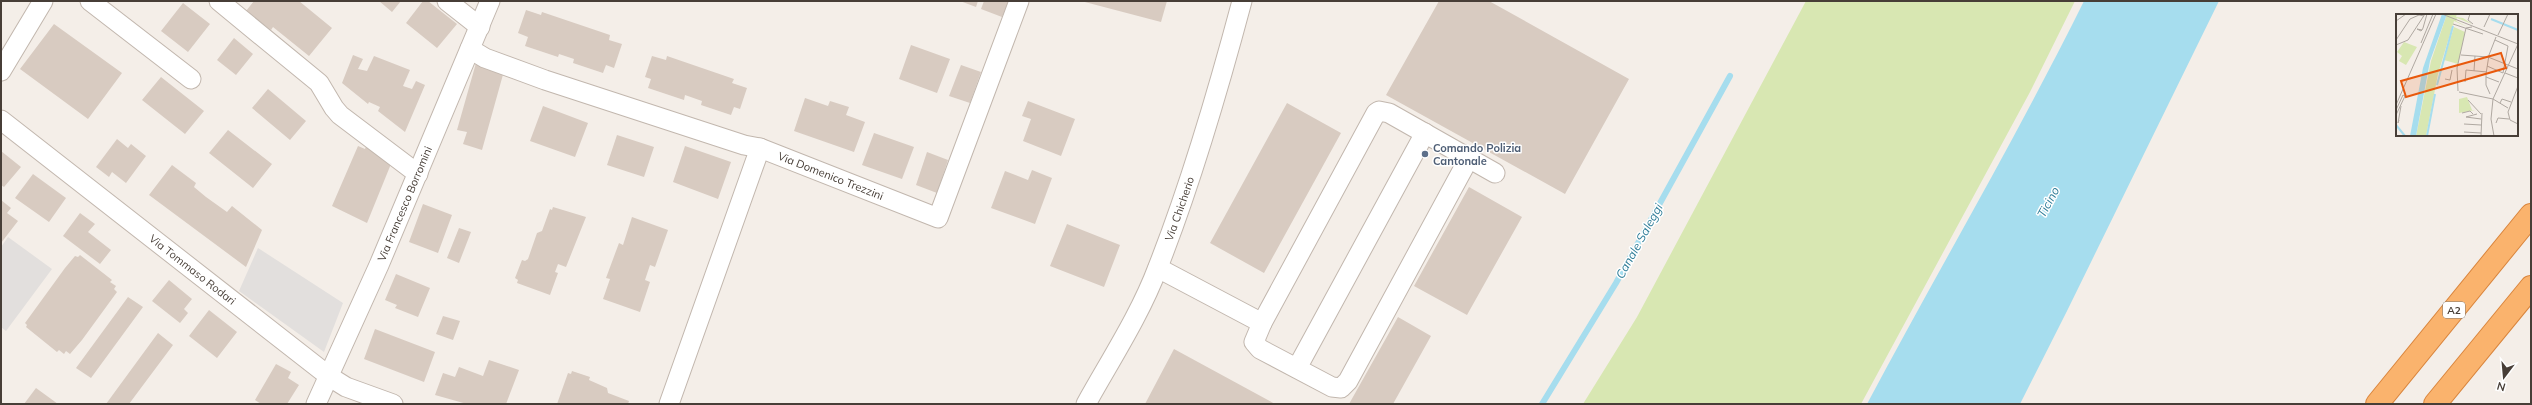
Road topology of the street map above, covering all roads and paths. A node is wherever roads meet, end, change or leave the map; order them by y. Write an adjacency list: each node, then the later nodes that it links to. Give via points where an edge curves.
1 (43, 1): 10 (street)
2 (90, 1): 11 (street)
3 (219, 1): 17 (street, via 319,83 340,115)
4 (447, 1): 8 (street)
5 (490, 1): 8 (street, Via Francesco Borromini)
6 (1019, 1): 14 (street, Via Domenico Trezzini, via 938,218)
7 (1242, 1): 19 (street, Via Chicherio, via 1223,70)
8 (480, 27): 9 (street, Via Francesco Borromini)
9 (470, 49): 14 (street, Via Domenico Trezzini, via 485,58 545,80 737,143); 17 (street, Via Francesco Borromini)
10 (1, 72)
11 (191, 79)
12 (1, 120): 23 (street, Via Tommaso Rodari)
13 (1425, 133): 15 (street); 21 (street, via 1389,113 1376,112); 22 (street)
14 (760, 148): 26 (street)
15 (1469, 158): 16 (street); 22 (street, via 1344,386 1332,387)
16 (1495, 173)
17 (418, 174): 23 (street, Via Francesco Borromini)
18 (2531, 215): 28 (highway, A2)
19 (1158, 268): 21 (street); 27 (street, Via Chicherio, via 1129,328)
20 (2531, 287): 29 (highway)
21 (1262, 323): 22 (street, via 1255,337 1255,345)
22 (1297, 368)
23 (330, 377): 24 (street, Via Francesco Borromini); 25 (street, Via Tommaso Rodari, via 346,387)
24 (316, 404)
25 (393, 404)
26 (669, 404)
27 (1086, 404)
28 (2377, 404)
29 (2434, 404)

